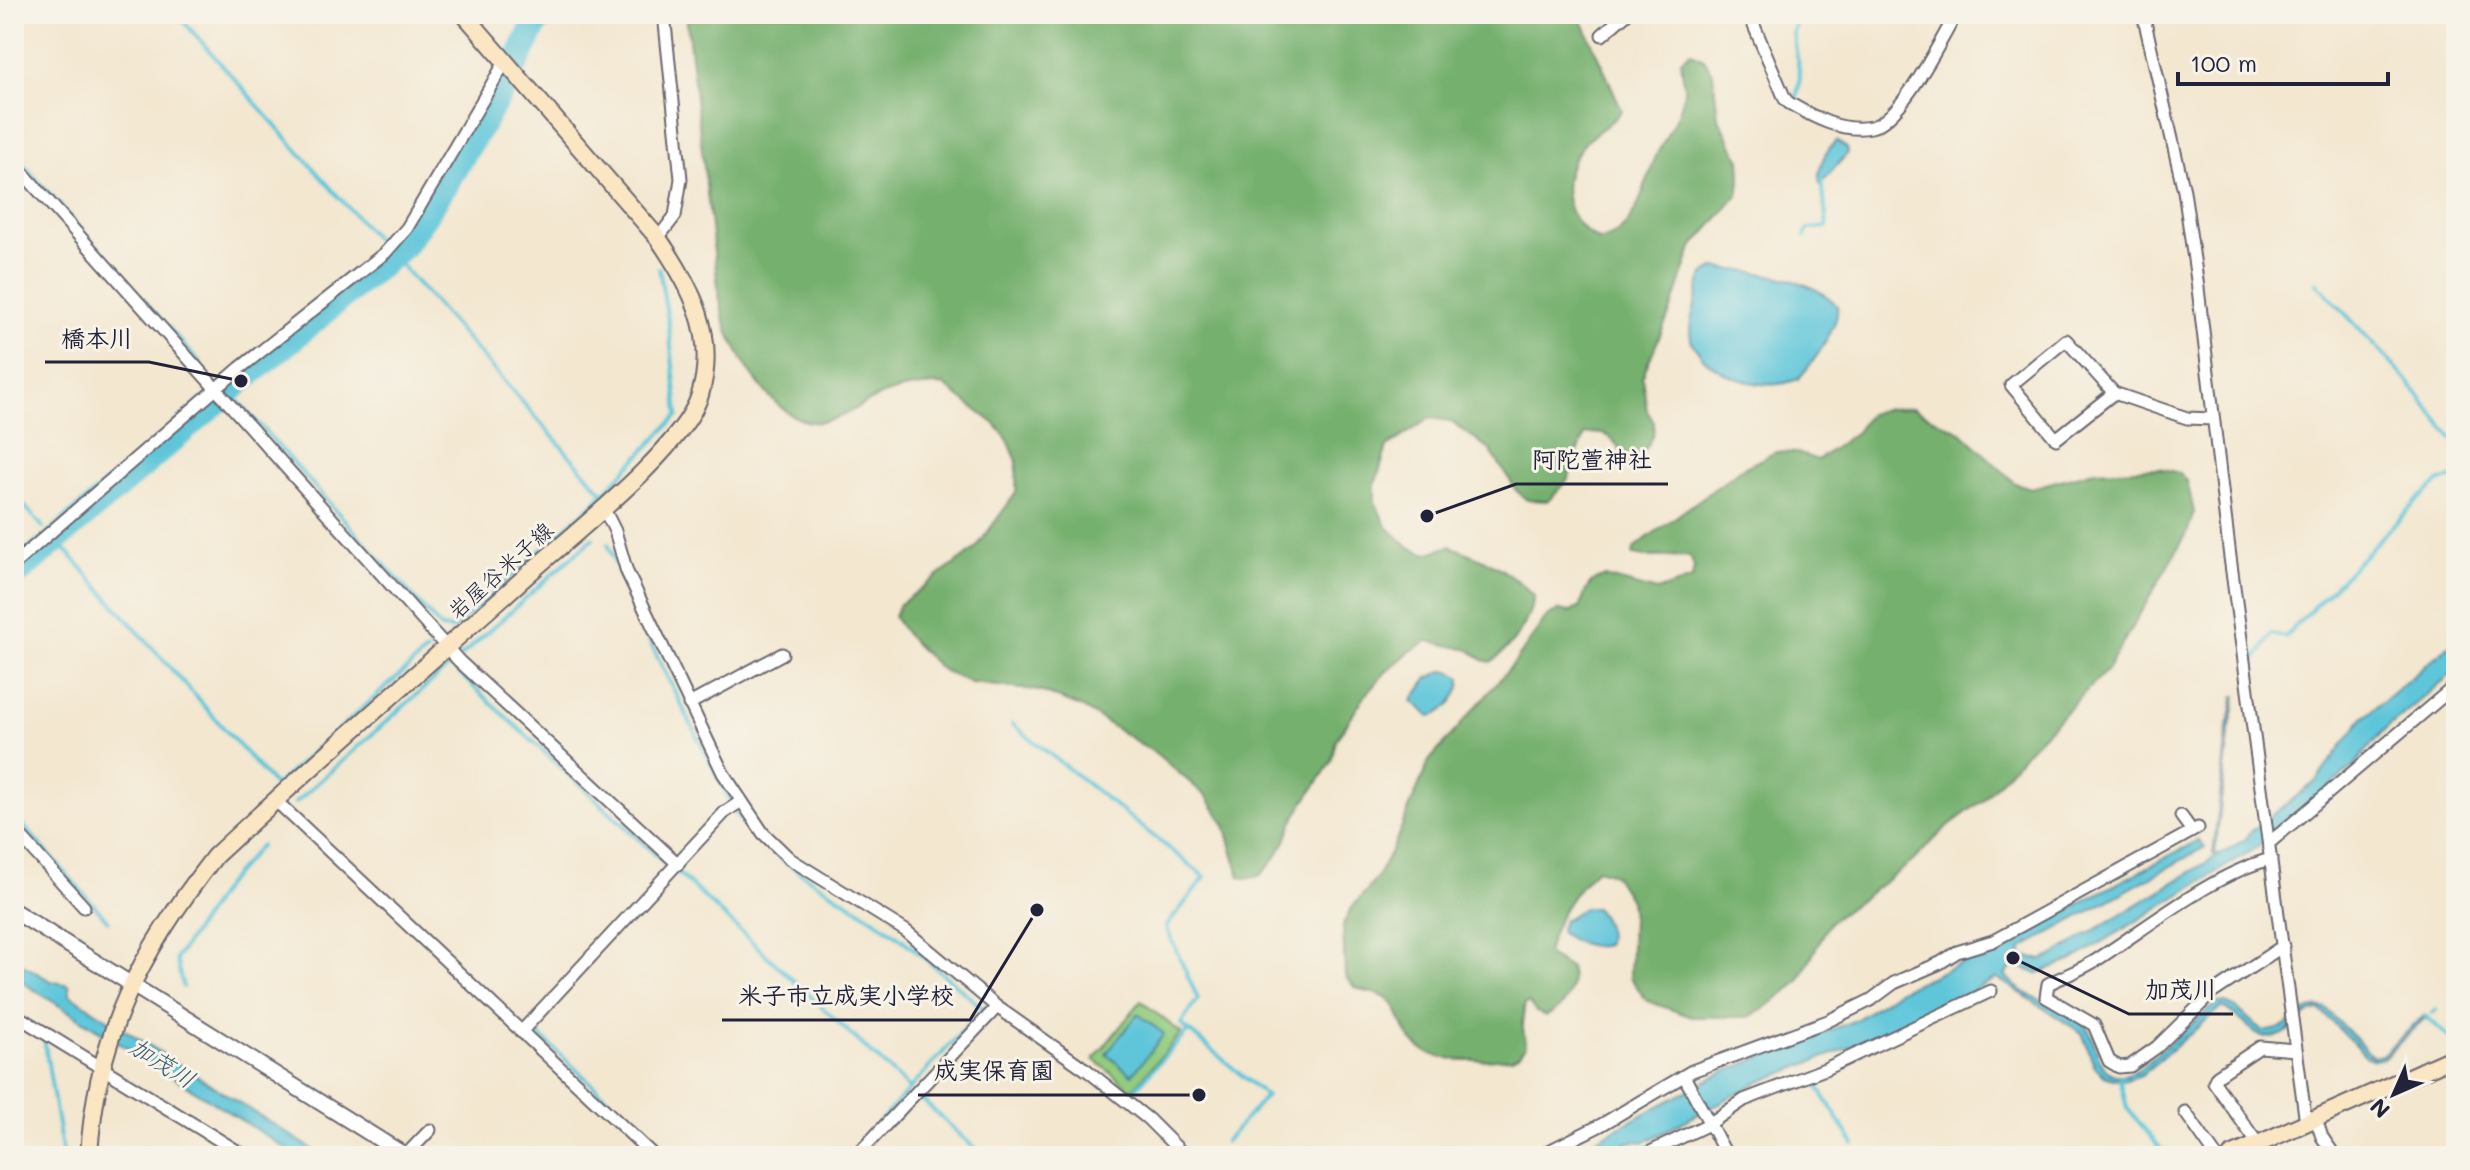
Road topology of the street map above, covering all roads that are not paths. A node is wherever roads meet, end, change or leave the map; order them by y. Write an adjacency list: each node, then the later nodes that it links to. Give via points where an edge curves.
1 (464, 14): 8 (main road, 岩屋谷米子線)
2 (664, 14): 10 (street, via 681,179 675,216)
3 (1626, 14): 7 (street)
4 (1749, 14): 5 (street, via 1789,103 1821,121 1871,128 1891,115 1914,88)
5 (1956, 14)
6 (2143, 14): 13 (street, via 2184,191)
7 (1602, 35)
8 (507, 64): 10 (main road, 岩屋谷米子線); 11 (street, via 407,228 385,253)
9 (14, 163): 11 (street)
10 (658, 238): 14 (main road, 岩屋谷米子線, via 701,314 705,360 700,395 670,444)
11 (217, 391): 15 (street); 16 (street)
12 (2114, 393): 12 (street, via 2066,340 2011,385 2056,439); 13 (street, via 2187,418)
13 (2213, 419): 24 (street)
14 (603, 507): 16 (main road, 岩屋谷米子線); 19 (street, via 627,572)
15 (14, 564)
16 (447, 648): 20 (main road, 岩屋谷米子線); 26 (street)
17 (782, 654): 19 (street)
18 (2456, 685): 24 (street)
19 (689, 704): 21 (street)
20 (275, 800): 30 (main road, 岩屋谷米子線, via 215,856 176,906); 34 (street)
21 (740, 802): 26 (street); 32 (street, via 790,859 906,931)
22 (2181, 816): 38 (street, via 2195,830 1993,941 1957,952 1832,1019)
23 (14, 829): 27 (street)
24 (2269, 843): 25 (street)
25 (2271, 859): 29 (street); 29 (street, via 2244,866 2097,960 2048,984 2046,997 2094,1025 2109,1061 2130,1066 2212,993)
26 (678, 864): 34 (street)
27 (84, 907)
28 (14, 911): 30 (street)
29 (2283, 946): 35 (street)
30 (131, 984): 37 (main road, 岩屋谷米子線); 46 (street)
31 (1991, 991): 41 (street, via 1876,1047 1744,1100)
32 (997, 1007): 48 (street); 49 (street, via 1148,1119)
33 (14, 1014): 37 (street)
34 (521, 1032): 47 (street)
35 (2296, 1050): 40 (street); 43 (street, via 2260,1047 2214,1082)
36 (2456, 1056): 40 (main road)
37 (102, 1061): 44 (main road, 岩屋谷米子線); 45 (street)
38 (1684, 1076): 41 (street); 50 (street)
39 (2185, 1112): 53 (street)
40 (2311, 1121): 43 (main road); 55 (street)
41 (1707, 1122): 51 (street); 52 (street)
42 (430, 1130): 46 (street)
43 (2258, 1144): 54 (main road)
44 (89, 1156)
45 (245, 1156)
46 (406, 1156)
47 (654, 1156)
48 (856, 1156)
49 (1185, 1156)
50 (1539, 1156)
51 (1642, 1156)
52 (1727, 1156)
53 (2216, 1156)
54 (2231, 1156)
55 (2335, 1156)

